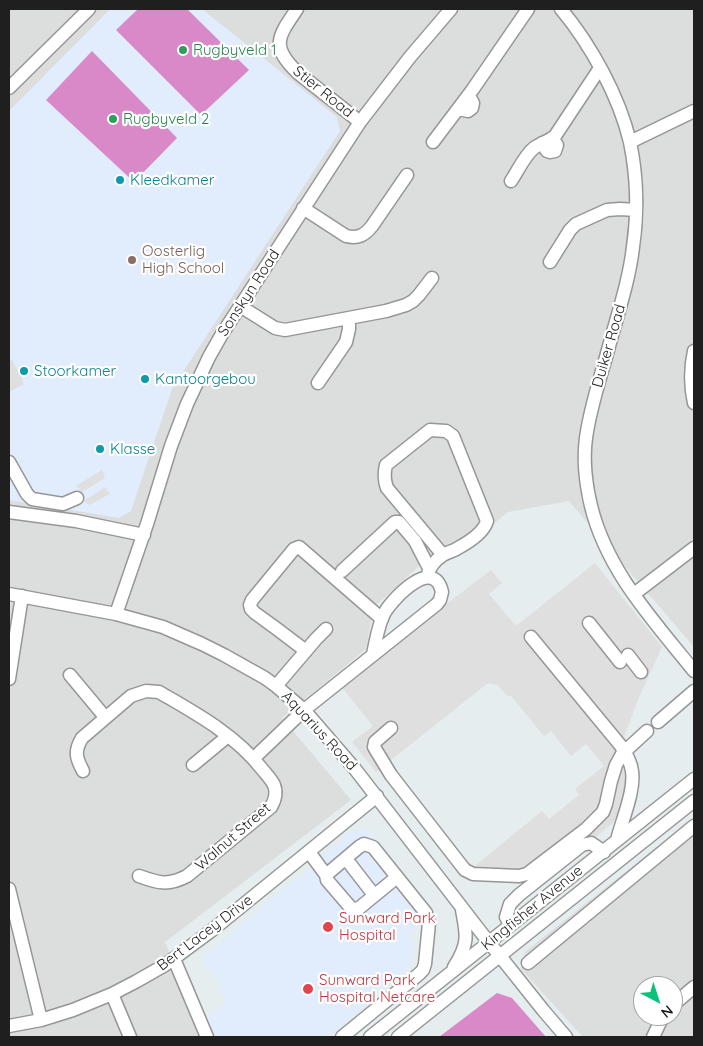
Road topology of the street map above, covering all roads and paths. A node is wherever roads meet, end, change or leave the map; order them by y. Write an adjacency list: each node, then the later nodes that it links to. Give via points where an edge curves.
1 (89, 9): 7 (street)
2 (298, 9): 9 (street, Stier Road, via 281,34 283,54 298,73)
3 (451, 9): 9 (street, Sonskyn Road)
4 (528, 9): 10 (street, via 469,96 472,108 468,111 458,108)
5 (561, 9): 6 (street, Duiker Road)
6 (600, 68): 11 (street, Duiker Road); 13 (street, via 548,141 529,152)
7 (9, 88)
8 (694, 111): 11 (street)
9 (360, 122): 14 (street, Sonskyn Road)
10 (433, 142)
11 (630, 142): 15 (street, Duiker Road)
12 (407, 175): 14 (street, via 372,226 361,236 346,236)
13 (511, 181)
14 (303, 208): 18 (street, Sonskyn Road)
15 (636, 210): 16 (street, via 607,210 576,224); 32 (street, Duiker Road, via 634,248 626,286 586,440 588,487 598,528 620,576)
16 (550, 262)
17 (432, 278): 19 (street, via 406,305)
18 (240, 306): 19 (street, via 279,330); 26 (street, Sonskyn Road, via 209,357 187,404)
19 (349, 318): 21 (street, via 346,342)
20 (694, 351): 22 (street, via 690,376)
21 (318, 383)
22 (694, 403)
23 (9, 462): 24 (street, via 32,499 63,504)
24 (77, 498)
25 (9, 512): 26 (street)
26 (144, 535): 34 (street, Sonskyn Road)
27 (694, 548): 32 (street)
28 (443, 555): 28 (street, via 385,482 386,465 430,430 446,431 452,436 487,521 476,536); 30 (street)
29 (342, 571): 30 (street, via 397,521 415,540)
30 (428, 572): 35 (street, via 400,595); 40 (street, via 440,586 440,600)
31 (9, 594): 33 (street, Aquarius Road)
32 (634, 594): 41 (street, Duiker Road)
33 (22, 596): 34 (street, Aquarius Road); 44 (street)
34 (116, 614): 45 (street, Aquarius Road, via 163,627 202,644)
35 (382, 619): 39 (street, via 299,547 296,548 250,605 255,613); 40 (street)
36 (589, 623): 42 (street)
37 (326, 629): 39 (street)
38 (531, 637): 53 (street)
39 (306, 651): 45 (street)
40 (373, 654): 47 (street)
41 (694, 671)
42 (641, 672)
43 (70, 675): 48 (street)
44 (9, 678)
45 (276, 686): 47 (street, Aquarius Road)
46 (694, 691): 49 (street)
47 (304, 710): 54 (street); 58 (street, Aquarius Road)
48 (105, 717): 52 (street, Walnut Street, via 131,696 141,692 159,692); 56 (street, Walnut Street, via 79,743 77,757)
49 (658, 722)
50 (391, 728): 53 (street, via 374,742 374,748 461,865 473,874 527,874 586,829 603,812 613,772)
51 (647, 730): 53 (street)
52 (228, 736): 54 (street, Walnut Street); 55 (street)
53 (624, 751): 61 (street, via 632,771 632,784)
54 (254, 758): 66 (street, Walnut Street, via 273,784 276,795 271,807 187,876 164,883)
55 (193, 765)
56 (84, 771)
57 (694, 778): 61 (street, Kingfisher Avenue)
58 (377, 796): 62 (street, Bert Lacey Drive); 70 (street, Aquarius Road)
59 (694, 801): 73 (street, Kingfisher Avenue)
60 (694, 826): 75 (street)
61 (617, 840): 63 (street, Kingfisher Avenue)
62 (308, 852): 65 (street); 74 (street, Bert Lacey Drive)
63 (604, 852): 71 (street, Kingfisher Avenue); 71 (street, via 591,843 582,845 510,904 506,917)
64 (350, 864): 69 (street)
65 (326, 875): 67 (street, via 364,844 373,847); 69 (street, via 351,908 358,909)
66 (139, 876)
67 (397, 877): 69 (street); 84 (street, via 426,914 429,923 423,970)
68 (9, 889): 80 (street)
69 (374, 896)
70 (462, 906): 72 (street, Aquarius Road); 76 (street, via 466,940)
71 (510, 926): 72 (street, Kingfisher Avenue)
72 (490, 942): 73 (street, Aquarius Road); 76 (street, Kingfisher Avenue)
73 (501, 955): 86 (street, Kingfisher Avenue); 87 (street, Aquarius Road)
74 (174, 959): 78 (street, Bert Lacey Drive); 83 (street)
75 (528, 963)
76 (449, 975): 85 (street, Kingfisher Avenue)
77 (694, 987): 79 (street)
78 (112, 994): 80 (street, Bert Lacey Drive); 82 (street)
79 (683, 996)
80 (41, 1020): 81 (street, Bert Lacey Drive)
81 (9, 1026)
82 (130, 1037)
83 (207, 1037)
84 (342, 1037)
85 (370, 1037)
86 (398, 1037)
87 (566, 1037)

